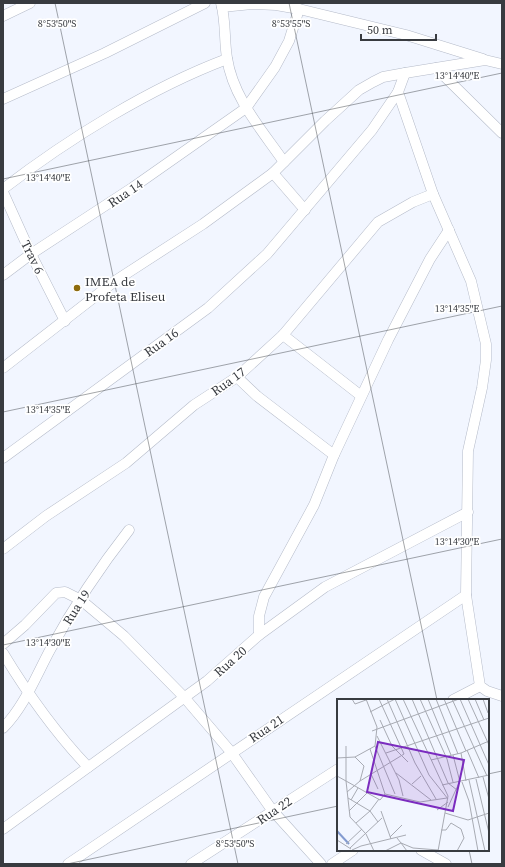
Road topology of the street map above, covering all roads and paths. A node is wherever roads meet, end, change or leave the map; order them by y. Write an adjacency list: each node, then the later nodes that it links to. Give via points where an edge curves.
1 (30, 3): 5 (street)
2 (205, 3): 12 (street)
3 (222, 5): 4 (street, via 276,5); 6 (street)
4 (299, 9): 7 (street, via 406,35); 13 (street, Rua 14, via 289,41 275,67)
5 (3, 16)
6 (227, 59): 13 (street); 17 (street, via 193,72 132,105 59,149)
7 (485, 60): 8 (street); 9 (street)
8 (502, 64)
9 (436, 68): 10 (street); 14 (street)
10 (405, 73): 11 (street, Rua 16); 15 (street, via 383,78 359,90)
11 (398, 92): 18 (street); 19 (street, Rua 16, via 372,130)
12 (3, 100)
13 (246, 108): 15 (street); 21 (street, Rua 14, via 132,188)
14 (502, 133)
15 (284, 162): 16 (street)
16 (273, 173): 19 (street); 23 (street, via 203,224 115,281)
17 (3, 190): 21 (street, Trav 6)
18 (433, 194): 20 (street); 24 (street, Rua 17, via 378,222)
19 (305, 210): 29 (street, Rua 16, via 267,254 208,308)
20 (449, 230): 27 (street, via 436,249); 30 (street, via 471,282 486,344 482,388 468,451)
21 (31, 254): 22 (street, Rua 14); 23 (street, Trav 6)
22 (3, 275)
23 (65, 321): 25 (street)
24 (283, 335): 26 (street, Rua 17); 27 (street)
25 (3, 368)
26 (237, 377): 28 (street, via 257,396); 32 (street, Rua 17, via 194,405 126,463)
27 (360, 395): 28 (street)
28 (334, 455): 35 (street, via 314,505 264,597)
29 (3, 458)
30 (468, 512): 33 (street); 35 (street, Rua 20, via 325,587)
31 (129, 530): 34 (street, Rua 19)
32 (3, 548)
33 (466, 595): 38 (street); 44 (street, Rua 21)
34 (81, 600): 36 (street, via 65,592 56,593); 39 (street, Rua 19); 41 (street, via 124,636)
35 (258, 635): 41 (street, Rua 20, via 226,666)
36 (3, 644)
37 (3, 653): 39 (street)
38 (480, 686): 40 (street); 42 (street)
39 (27, 693): 43 (street, Rua 19, via 16,714); 45 (street)
40 (502, 696)
41 (184, 697): 44 (street); 45 (street, Rua 20)
42 (455, 699)
43 (3, 728)
44 (231, 752): 47 (street); 51 (street, Rua 21)
45 (88, 767): 48 (street, Rua 20)
46 (337, 770): 47 (street, Rua 22)
47 (272, 810): 52 (street, Rua 22); 53 (street)
48 (3, 829)
49 (352, 851): 54 (street)
50 (422, 851): 55 (street)
51 (68, 864)
52 (190, 864)
53 (321, 864)
54 (332, 864)
55 (446, 864)

